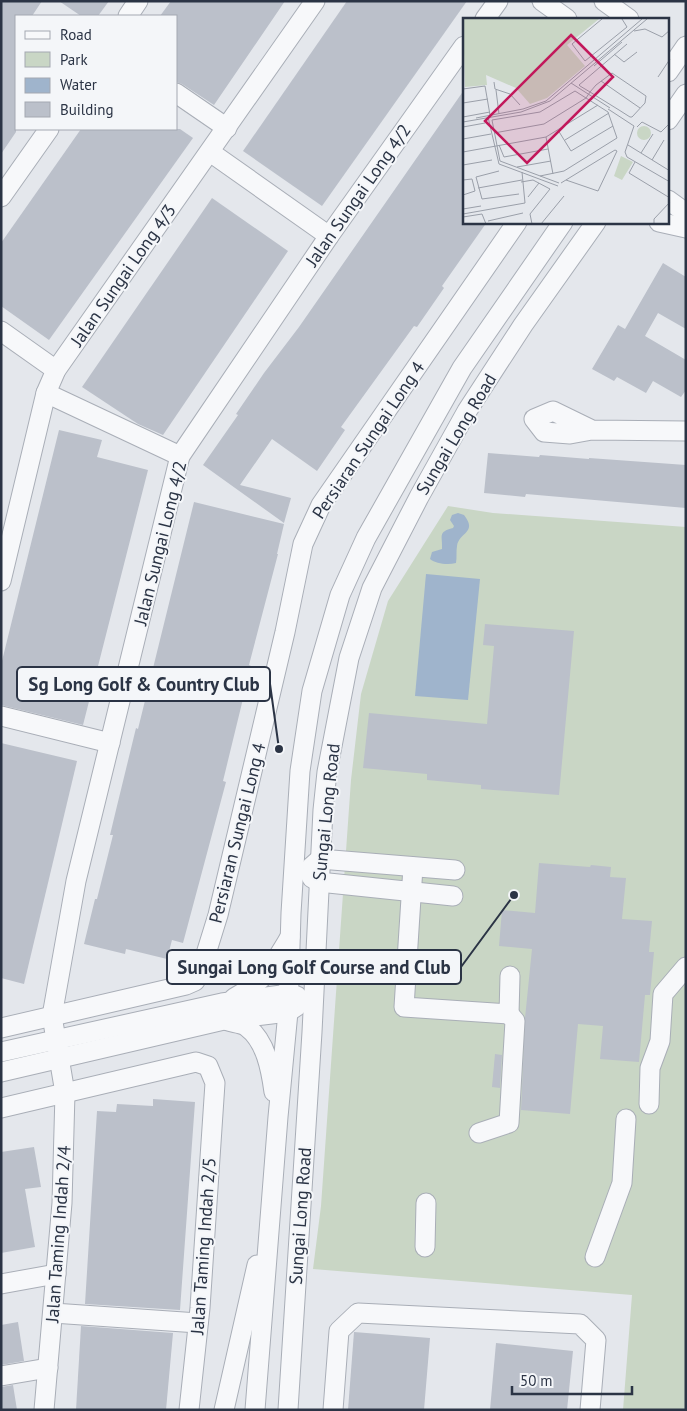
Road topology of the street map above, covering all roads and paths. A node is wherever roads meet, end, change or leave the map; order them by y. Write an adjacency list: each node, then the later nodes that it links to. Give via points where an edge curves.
1 (138, 1): 6 (street)
2 (315, 1): 16 (street, Jalan Sungai Long 4/3)
3 (498, 1): 7 (street)
4 (542, 1): 8 (street)
5 (604, 1): 9 (street)
6 (129, 15)
7 (486, 18)
8 (566, 18)
9 (628, 18)
10 (463, 47): 27 (street, Jalan Sungai Long 4/2)
11 (680, 52): 12 (street)
12 (670, 69)
13 (178, 94): 16 (street)
14 (679, 95): 15 (street)
15 (670, 115)
16 (227, 128): 18 (street, Jalan Sungai Long 4/3)
17 (48, 130): 19 (street)
18 (210, 152): 27 (street); 29 (street, Jalan Sungai Long 4/3)
19 (1, 197)
20 (670, 201): 21 (street)
21 (686, 213)
22 (516, 224): 52 (street, Persiaran Sungai Long 4, via 320,505 310,526 303,544 218,915 200,973 195,981 186,985)
23 (562, 224): 38 (street, Sungai Long Road, via 462,368 366,538 340,595 312,691 300,771)
24 (595, 224): 40 (street, Sungai Long Road, via 467,411 372,588 349,658 327,772)
25 (668, 224): 26 (street)
26 (686, 228)
27 (328, 236): 33 (street, Jalan Sungai Long 4/2)
28 (1, 331): 29 (street)
29 (56, 370): 30 (street, Jalan Sungai Long 4/3)
30 (46, 393): 33 (street); 34 (street, Jalan Sungai Long 4/3)
31 (592, 430): 32 (street)
32 (686, 431)
33 (180, 456): 37 (street, Jalan Sungai Long 4/2)
34 (8, 527): 35 (street, Jalan Sungai Long 4/3)
35 (1, 580)
36 (1, 716): 37 (street)
37 (110, 743): 52 (street, Jalan Sungai Long 4/2, via 76,881)
38 (296, 843): 40 (street); 42 (street, Sungai Long Road)
39 (413, 867): 40 (street); 41 (street); 43 (street)
40 (316, 870): 42 (street, via 299,880); 43 (street); 48 (street, Sungai Long Road)
41 (454, 870)
42 (293, 892): 45 (street, Sungai Long Road)
43 (411, 892): 44 (street); 51 (street, via 404,1007)
44 (453, 896)
45 (291, 935): 49 (street, Sungai Long Road); 50 (street, via 271,969)
46 (686, 967): 60 (street, via 663,994 660,1041 650,1068)
47 (510, 976): 51 (street)
48 (315, 986): 49 (street); 54 (street, Sungai Long Road)
49 (293, 1003): 50 (street); 54 (street); 62 (street, Sungai Long Road)
50 (225, 1011): 55 (street); 57 (street); 62 (street, via 261,1042 272,1078)
51 (509, 1014): 64 (street, via 515,1021 509,1123)
52 (52, 1016): 53 (street, Persiaran Sungai Long 4); 55 (street, Jalan Sungai Long 4/2)
53 (1, 1028)
54 (312, 1032): 79 (street, Sungai Long Road)
55 (57, 1039): 56 (street); 57 (street, Jalan Sungai Long 4/2)
56 (1, 1052)
57 (60, 1058): 58 (street); 59 (street, Jalan Taming Indah 2/4)
58 (1, 1072)
59 (65, 1093): 61 (street); 69 (street, Jalan Taming Indah 2/4); 72 (street, Jalan Taming Indah 2/5, via 196,1062 208,1066 216,1083)
60 (648, 1104)
61 (1, 1108)
62 (278, 1117): 65 (street, Sungai Long Road)
63 (626, 1120): 68 (street, via 622,1183)
64 (479, 1133)
65 (272, 1198): 77 (street); 78 (street, Sungai Long Road)
66 (426, 1204): 67 (street)
67 (425, 1247)
68 (595, 1257)
69 (56, 1274): 70 (street); 71 (street, Jalan Taming Indah 2/4)
70 (1, 1284)
71 (53, 1313): 72 (street); 73 (street, Jalan Taming Indah 2/4)
72 (198, 1323): 76 (street, Jalan Taming Indah 2/5)
73 (48, 1368): 74 (street); 75 (street, Jalan Taming Indah 2/4)
74 (1, 1376)
75 (44, 1410)
76 (189, 1410)
77 (224, 1410)
78 (255, 1410)
79 (288, 1410)
80 (333, 1410): 81 (street, via 339,1331 358,1313 580,1324 596,1340)
81 (590, 1410)

